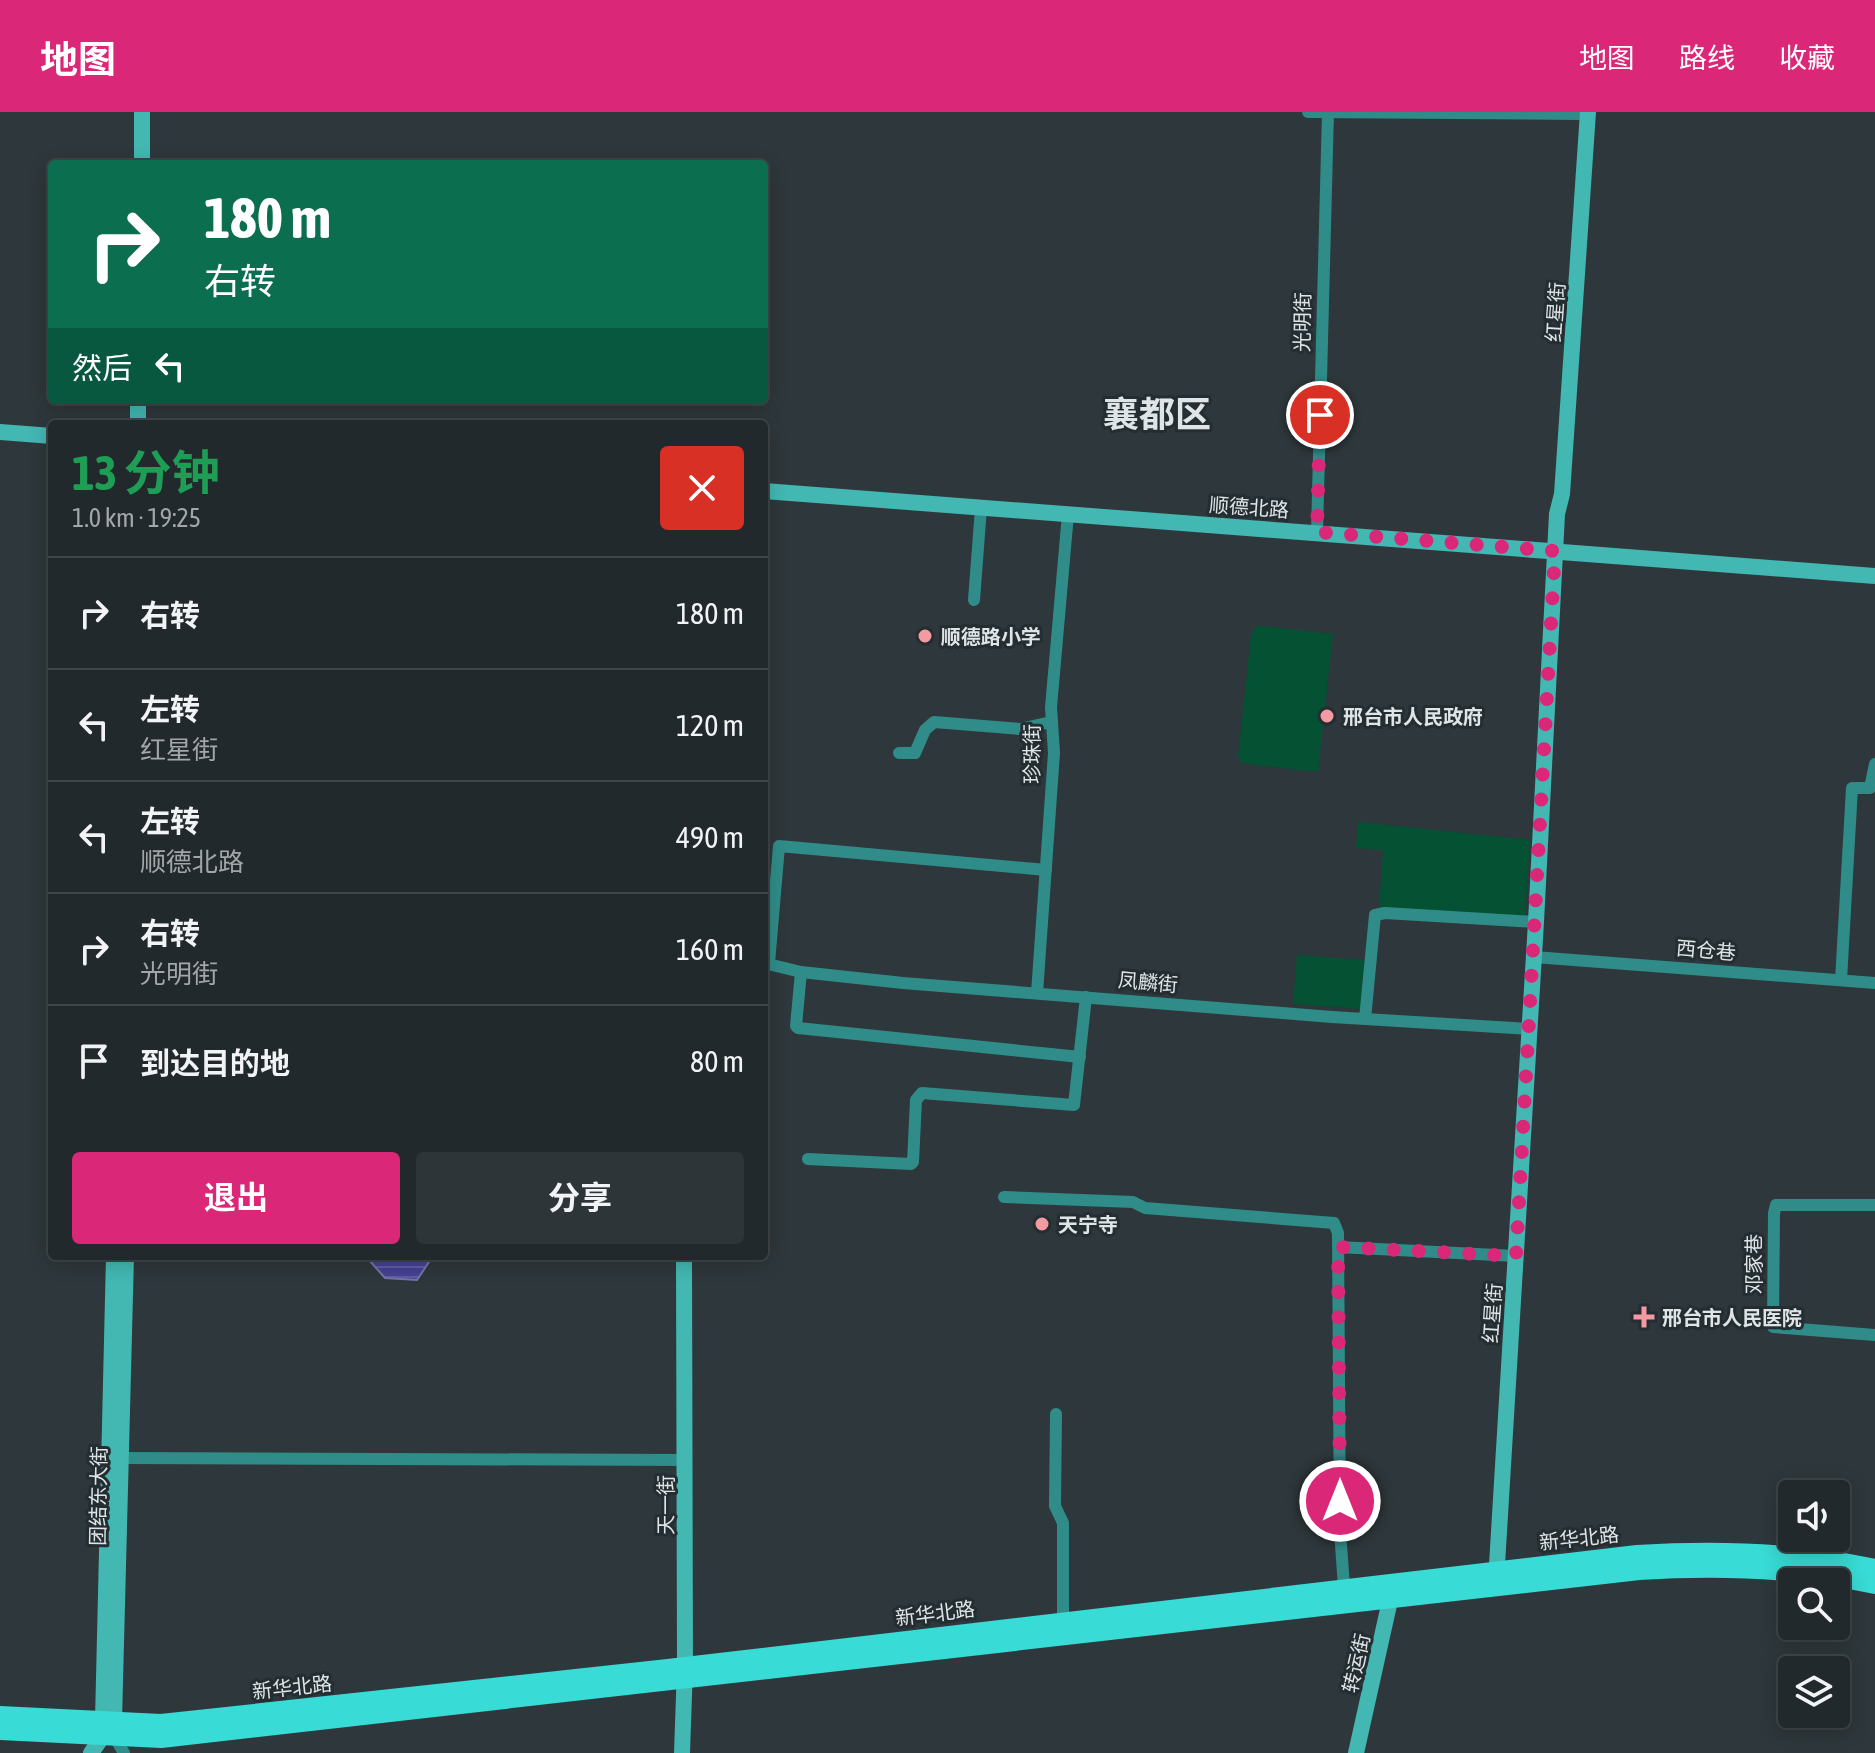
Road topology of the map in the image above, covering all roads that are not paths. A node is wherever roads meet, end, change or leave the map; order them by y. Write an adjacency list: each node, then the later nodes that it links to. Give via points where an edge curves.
1 (131, 112): 6 (street)
2 (142, 112): 7 (street)
3 (1308, 112): 4 (street)
4 (1328, 113): 5 (street); 13 (street, 光明街)
5 (1581, 113): 14 (street, 红星街)
6 (131, 160)
7 (142, 160)
8 (0, 432): 9 (street)
9 (48, 436)
10 (768, 491): 11 (street, 顺德北路)
11 (981, 508): 12 (street, 顺德北路); 16 (street)
12 (1068, 514): 13 (street, 顺德北路); 17 (street, 珍珠街)
13 (1317, 532): 14 (street, 顺德北路)
14 (1555, 551): 15 (street, 顺德北路); 21 (street, 红星街)
15 (1875, 576)
16 (974, 600)
17 (1051, 722): 18 (street, via 1020,729 934,722 915,753); 20 (street, 珍珠街, via 1054,753)
18 (899, 753)
19 (1875, 764): 26 (street, via 1870,788 1852,788)
20 (1046, 870): 22 (street, via 779,846); 28 (street, 珍珠街)
21 (1536, 922): 23 (street, 红星街); 30 (street, via 1375,915)
22 (768, 953)
23 (1534, 957): 26 (street, 西仓巷); 31 (street, 红星街)
24 (768, 963): 25 (street, 凤麟街)
25 (801, 972): 28 (street, 凤麟街); 32 (street, via 798,1028)
26 (1841, 980): 27 (street, 西仓巷)
27 (1875, 983)
28 (1037, 993): 29 (street, 凤麟街)
29 (1086, 997): 30 (street, 凤麟街); 32 (street)
30 (1365, 1019): 31 (street, 凤麟街)
31 (1530, 1029): 37 (street, 红星街)
32 (1080, 1057): 33 (street, via 1076,1102 1070,1107 922,1093 916,1100 911,1164)
33 (808, 1159)
34 (1004, 1197): 36 (street, via 1133,1202 1145,1208 1332,1222)
35 (1875, 1205): 41 (street, 邓家巷, via 1776,1205 1773,1327)
36 (1338, 1247): 37 (street); 48 (street)
37 (1516, 1256): 46 (street, 红星街)
38 (114, 1260): 54 (street, 团结东大街)
39 (126, 1260): 43 (street, 团结东大街)
40 (684, 1260): 44 (street, 天一街)
41 (1875, 1335)
42 (1056, 1414): 50 (street, via 1055,1506 1063,1523)
43 (121, 1458): 44 (street); 54 (street, 团结东大街)
44 (685, 1460): 51 (street, 天一街)
45 (1875, 1568): 46 (main road, 新华北路, via 1799,1555 1720,1551 1637,1554)
46 (1496, 1578): 47 (main road, 新华北路, via 1731,1568); 49 (main road, 新华北路)
47 (1875, 1585)
48 (1344, 1587): 49 (main road, 新华北路); 50 (main road, 新华北路)
49 (1387, 1591): 51 (main road, 新华北路); 58 (street, 转运街); 59 (street, 转运街)
50 (1063, 1620): 51 (main road, 新华北路)
51 (685, 1673): 54 (main road, 新华北路, via 161,1739); 57 (street, 天一街)
52 (0, 1715): 54 (main road, 新华北路)
53 (0, 1731): 54 (main road, 新华北路)
54 (108, 1736): 55 (street); 56 (street)
55 (91, 1753)
56 (124, 1753)
57 (682, 1753)
58 (1345, 1753)
59 (1356, 1753)

